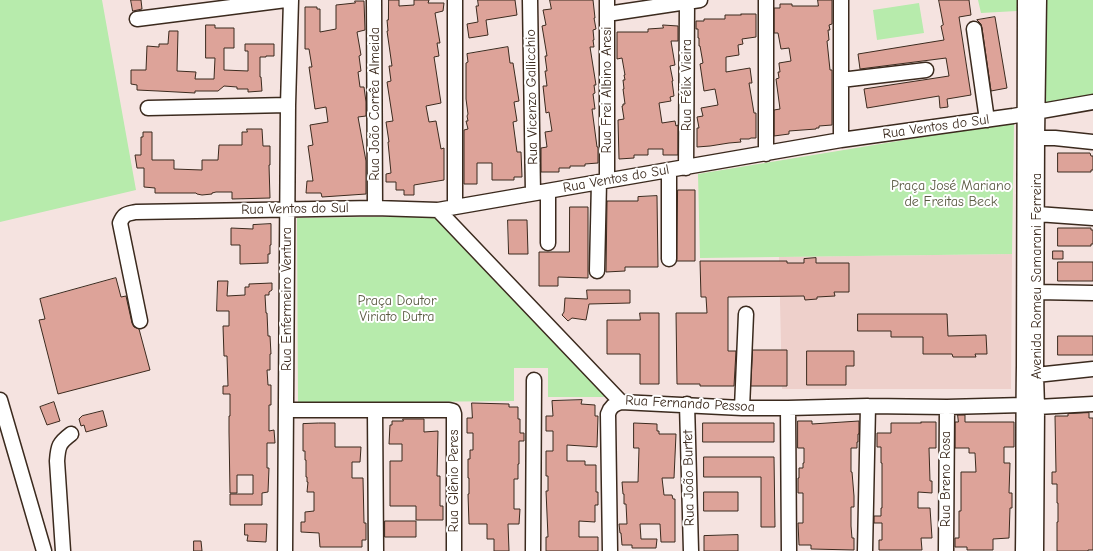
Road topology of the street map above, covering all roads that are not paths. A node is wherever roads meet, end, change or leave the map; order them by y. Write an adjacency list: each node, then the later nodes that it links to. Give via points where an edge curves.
1 (286, 0): 13 (street)
2 (291, 0): 18 (street, Rua Enfermeiro Ventura)
3 (374, 0): 33 (street, Rua João Corrêa Almeida)
4 (455, 0): 32 (street)
5 (530, 0): 30 (street, Rua Vicenzo Gallicchio)
6 (608, 0): 12 (street, Rua Frei Albino Aresi)
7 (766, 0): 25 (street)
8 (841, 0): 16 (street)
9 (1025, 0): 20 (street, Avenida Romeu Samarani Ferreira)
10 (1039, 0): 20 (street, Avenida Romeu Samarani Ferreira)
11 (694, 1): 12 (street); 26 (street, Rua Félix Vieira)
12 (608, 14): 28 (street, Rua Frei Albino Aresi)
13 (137, 19)
14 (974, 29): 21 (street)
15 (926, 70): 16 (street)
16 (841, 80): 23 (street)
17 (1093, 102): 20 (street, Rua Ventos do Sul)
18 (288, 105): 19 (street); 34 (street, Rua Enfermeiro Ventura)
19 (148, 108)
20 (1031, 112): 21 (street, Rua Ventos do Sul); 22 (street, Avenida Romeu Samarani Ferreira); 31 (street, Avenida Romeu Samarani Ferreira)
21 (987, 120): 23 (street, Rua Ventos do Sul)
22 (1037, 138): 24 (street); 31 (street, Avenida Romeu Samarani Ferreira)
23 (841, 140): 25 (street, Rua Ventos do Sul)
24 (1093, 142)
25 (766, 154): 26 (street, Rua Ventos do Sul)
26 (686, 168): 27 (street, Rua Ventos do Sul)
27 (669, 170): 28 (street, Rua Ventos do Sul); 39 (street)
28 (603, 181): 29 (street, Rua Ventos do Sul); 40 (street, Rua Frei Albino Aresi)
29 (548, 191): 30 (street, Rua Ventos do Sul); 38 (street)
30 (533, 193): 32 (street, Rua Ventos do Sul)
31 (1031, 196): 36 (street, Avenida Romeu Samarani Ferreira); 44 (street, Avenida Romeu Samarani Ferreira)
32 (455, 207): 35 (street, Rua Ventos do Sul)
33 (375, 208): 34 (street, Rua Ventos do Sul); 35 (street, Rua Ventos do Sul)
34 (287, 210): 45 (street, Rua Ventos do Sul, via 136,212 122,217 120,223); 58 (street, Rua Enfermeiro Ventura)
35 (438, 210): 50 (street, Rua Fernando Pessoa)
36 (1037, 214): 37 (street); 41 (street, Avenida Romeu Samarani Ferreira)
37 (1093, 218)
38 (548, 243)
39 (669, 259)
40 (597, 272)
41 (1036, 292): 42 (street); 44 (street, Avenida Romeu Samarani Ferreira)
42 (1093, 293)
43 (746, 314): 56 (street)
44 (1030, 320): 47 (street, Avenida Romeu Samarani Ferreira); 54 (street, Avenida Romeu Samarani Ferreira)
45 (140, 321)
46 (1093, 369): 47 (street)
47 (1036, 375): 54 (street, Avenida Romeu Samarani Ferreira)
48 (534, 380): 67 (street)
49 (0, 400): 62 (street)
50 (621, 402): 51 (street, Rua Fernando Pessoa); 68 (street, via 615,404 608,414)
51 (687, 404): 56 (street, Rua Fernando Pessoa); 69 (street, Rua João Burtet)
52 (1093, 404): 54 (street, Rua Fernando Pessoa)
53 (868, 406): 55 (street, Rua Fernando Pessoa); 57 (street, Rua Fernando Pessoa); 71 (street)
54 (1030, 406): 55 (street, Rua Fernando Pessoa); 61 (street, Avenida Romeu Samarani Ferreira)
55 (947, 407): 72 (street, Rua Breno Rosa)
56 (742, 408): 57 (street, Rua Fernando Pessoa)
57 (788, 408): 70 (street)
58 (286, 410): 59 (street); 64 (street, Rua Enfermeiro Ventura)
59 (375, 410): 65 (street); 66 (street, Rua Glênio Peres, via 453,411)
60 (71, 434): 63 (street, via 62,441 57,461)
61 (1030, 486): 73 (street, Avenida Romeu Samarani Ferreira); 74 (street, Avenida Romeu Samarani Ferreira)
62 (44, 551)
63 (63, 551)
64 (285, 551)
65 (376, 551)
66 (454, 551)
67 (532, 551)
68 (610, 551)
69 (690, 551)
70 (788, 551)
71 (865, 551)
72 (946, 551)
73 (1023, 551)
74 (1036, 551)

